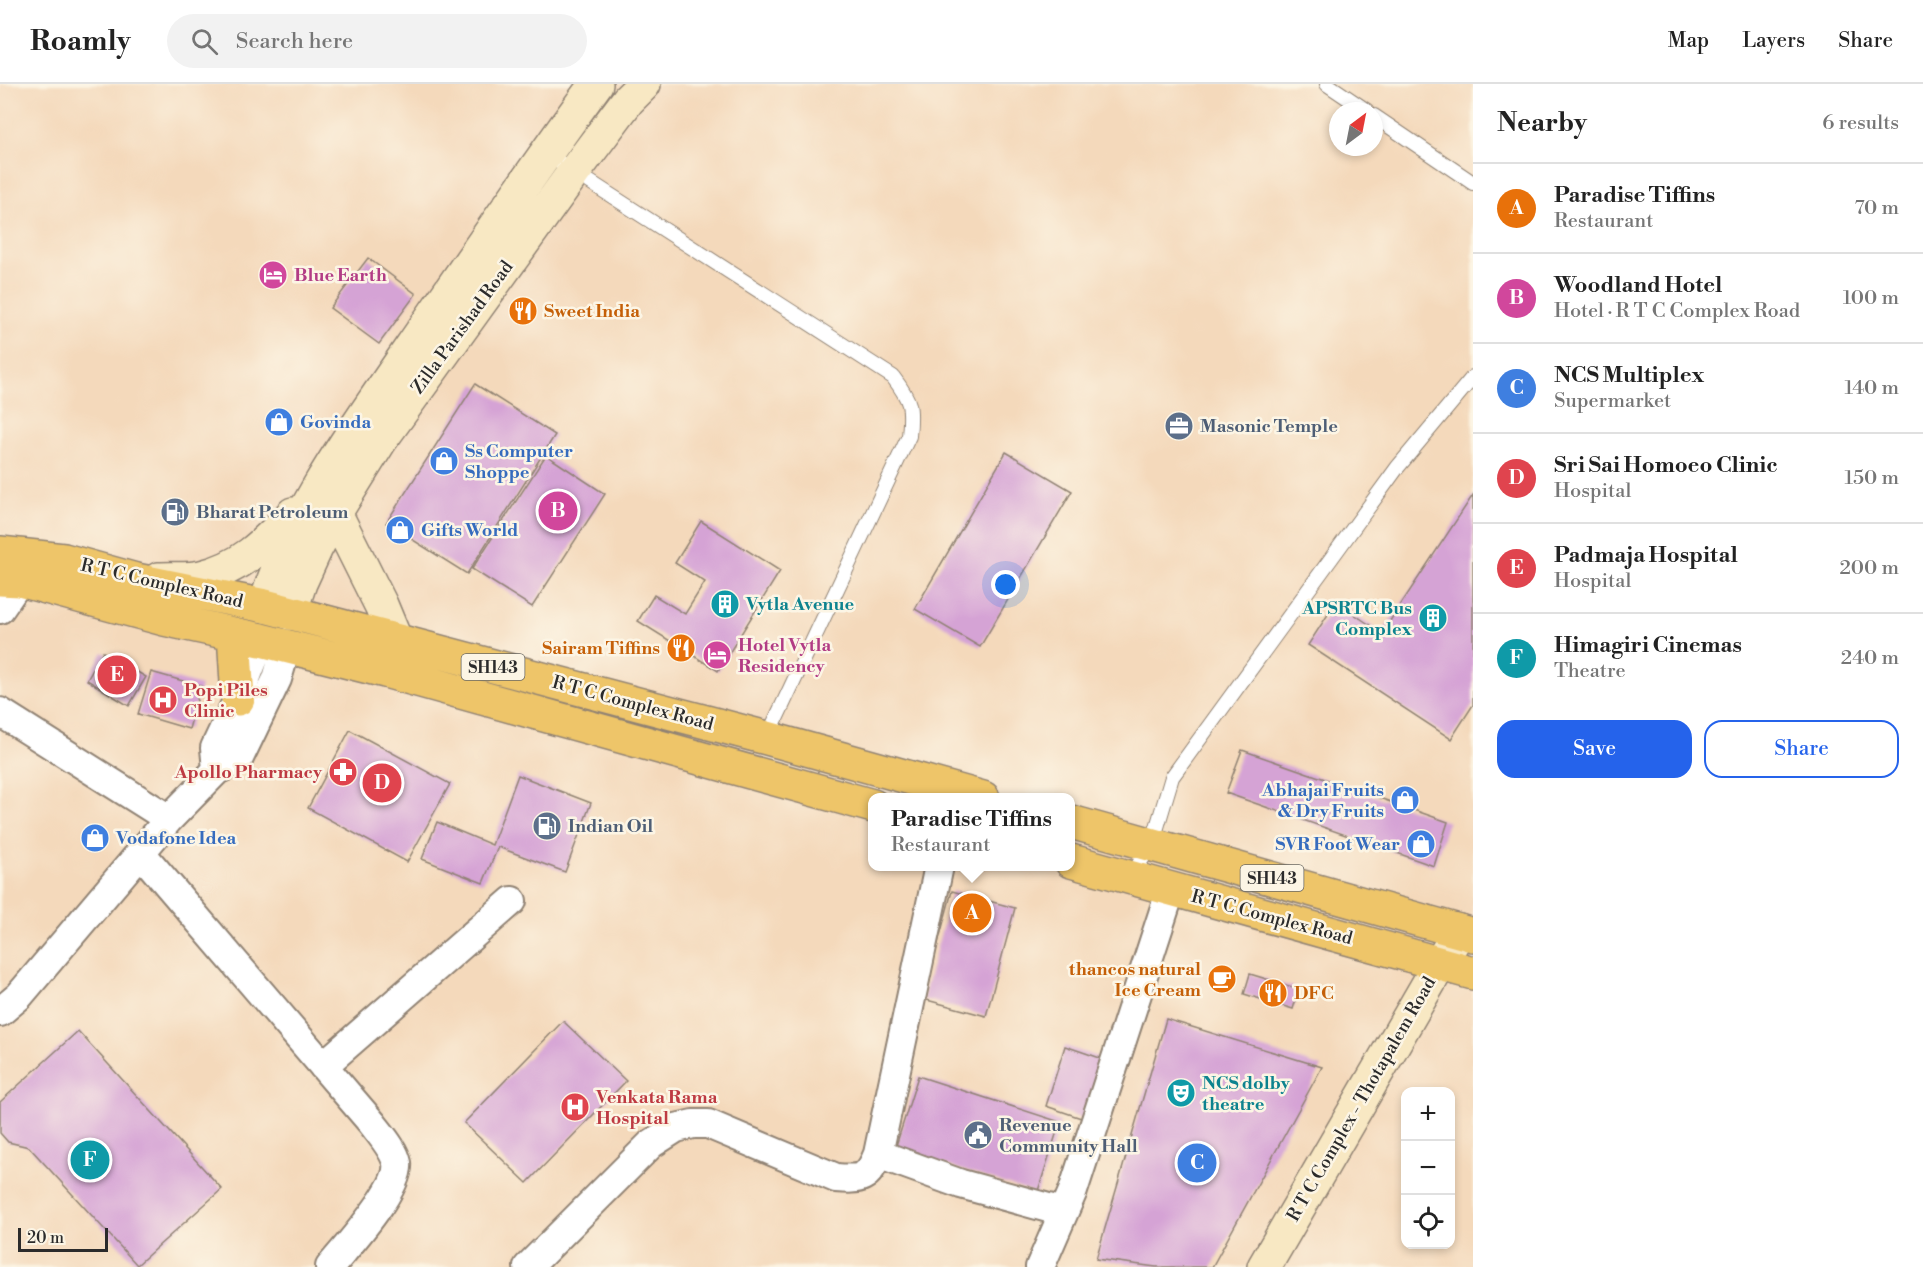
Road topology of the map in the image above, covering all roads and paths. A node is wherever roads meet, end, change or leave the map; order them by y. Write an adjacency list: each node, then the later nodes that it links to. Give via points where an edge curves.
1 (596, 84): 6 (main road, Zilla Parishad Road)
2 (644, 84): 7 (main road, Zilla Parishad Road)
3 (1327, 84): 4 (lane)
4 (1354, 102)
5 (1383, 122): 8 (lane)
6 (545, 153): 7 (lane); 9 (main road, Zilla Parishad Road)
7 (574, 172): 9 (main road, Zilla Parishad Road); 21 (lane, via 893,377 907,396 911,415 909,436)
8 (1473, 183)
9 (452, 315): 11 (main road, Zilla Parishad Road, via 357,427)
10 (1473, 376): 27 (lane, via 1397,468 1172,777)
11 (326, 501): 14 (main road, via 236,565 200,577); 15 (main road, via 285,551 273,579); 18 (main road)
12 (0, 553): 14 (main road, R T C Complex Road / SH143, via 64,560)
13 (10, 579): 16 (street); 17 (main road, SH143)
14 (136, 580): 15 (main road, R T C Complex Road / SH143)
15 (285, 601): 17 (main road); 18 (main road, R T C Complex Road / SH143)
16 (0, 609)
17 (260, 641): 19 (main road); 22 (street, via 277,679 238,760); 24 (main road, R T C Complex Road / SH143, via 385,671)
18 (396, 641): 21 (main road, R T C Complex Road / SH143)
19 (238, 699): 22 (street, via 215,748)
20 (0, 712): 25 (street)
21 (767, 738): 23 (main road, R T C Complex Road / SH143)
22 (217, 770): 25 (street)
23 (965, 793)
24 (868, 805)
25 (169, 819): 28 (street)
26 (1075, 823): 27 (main road, R T C Complex Road / SH143)
27 (1152, 844): 31 (lane); 34 (main road, R T C Complex Road / SH143)
28 (141, 853): 37 (street, via 19,996); 38 (street)
29 (1075, 862): 31 (main road, R T C Complex Road / SH143)
30 (938, 871): 39 (street)
31 (1130, 878): 32 (main road, R T C Complex Road / SH143)
32 (1171, 889): 35 (main road, R T C Complex Road / SH143); 40 (street)
33 (512, 901): 38 (street)
34 (1466, 933): 35 (main road, R T C Complex - Thotapalem Road)
35 (1440, 963): 36 (main road, R T C Complex Road / SH143); 44 (main road, R T C Complex - Thotapalem Road)
36 (1473, 973)
37 (0, 1012)
38 (323, 1065): 41 (street, via 372,1123 397,1162 396,1175 386,1195)
39 (878, 1154): 40 (street, via 961,1184); 42 (street, via 865,1176 854,1180 836,1178 708,1124 676,1128 651,1144)
40 (1063, 1212): 43 (street)
41 (330, 1267)
42 (528, 1267)
43 (1040, 1267)
44 (1264, 1267)

